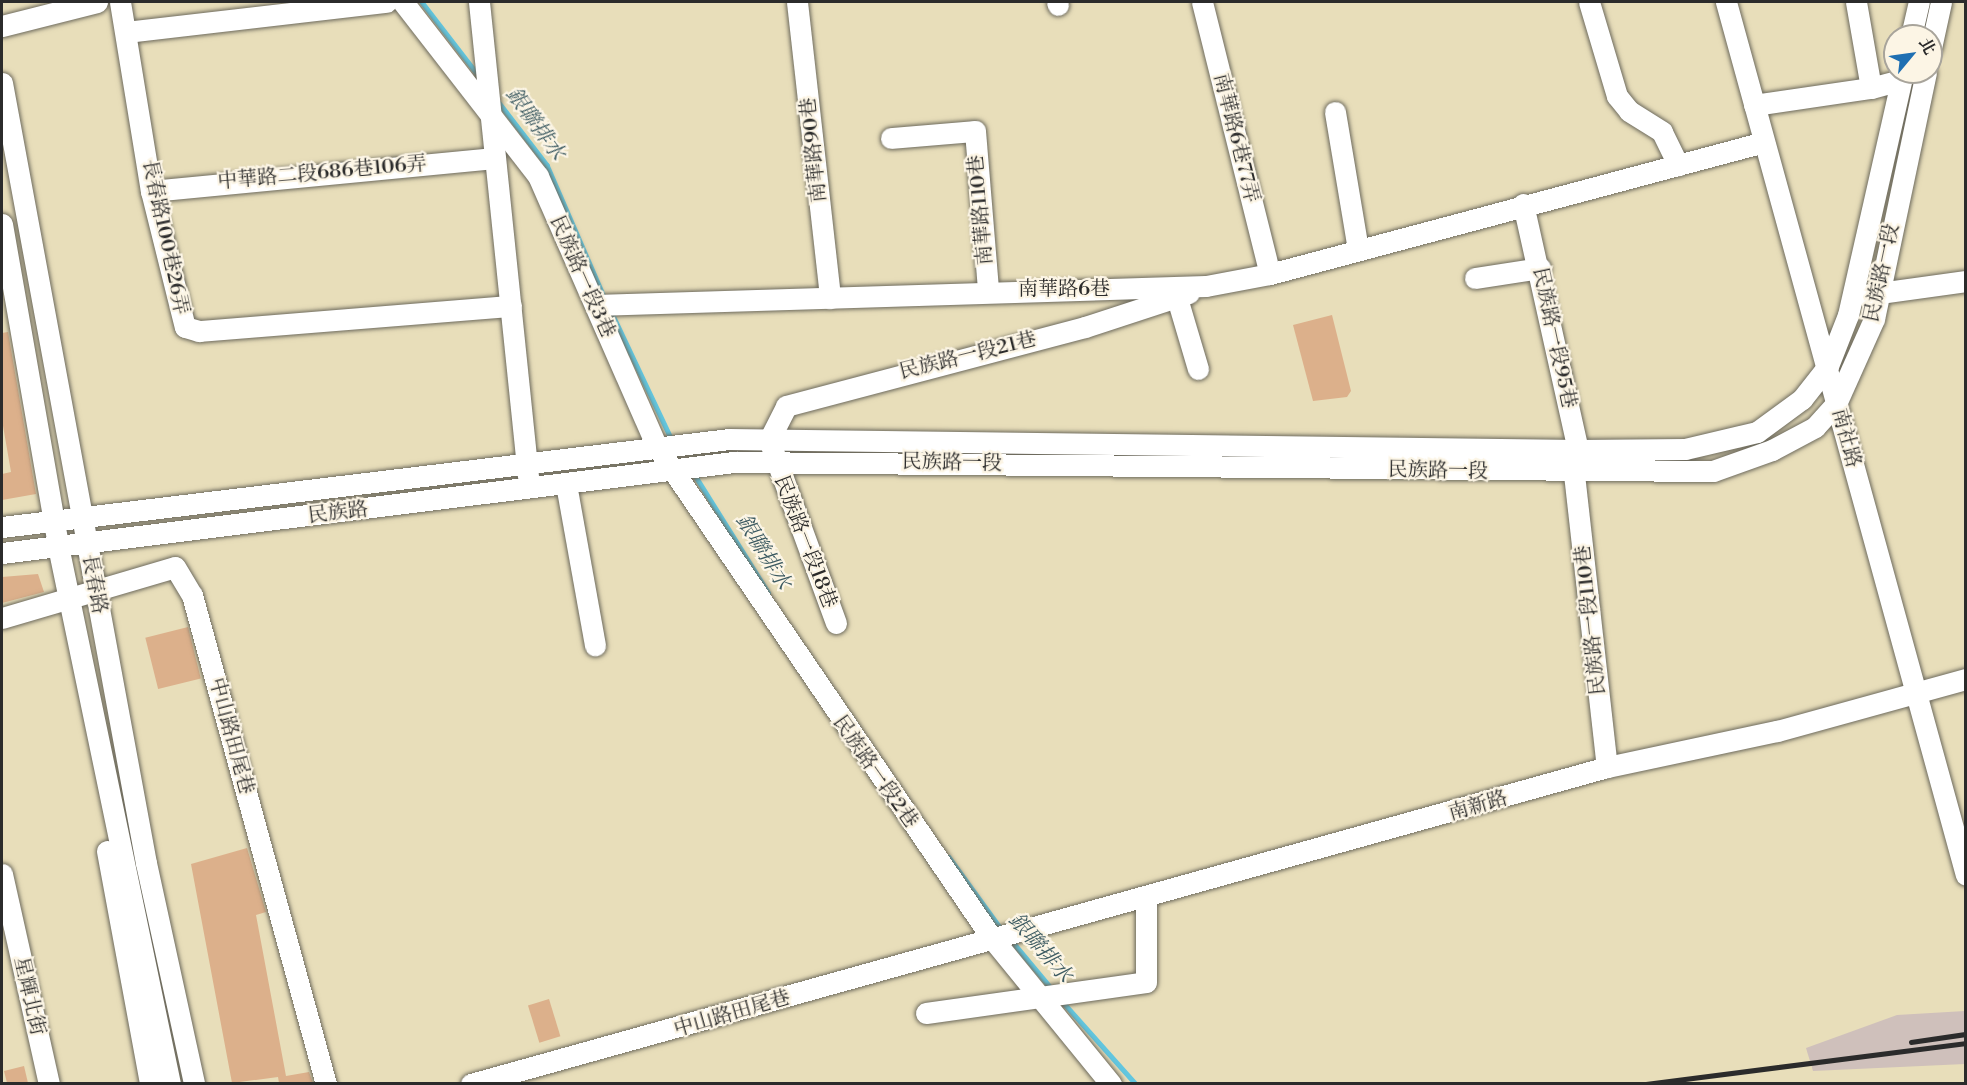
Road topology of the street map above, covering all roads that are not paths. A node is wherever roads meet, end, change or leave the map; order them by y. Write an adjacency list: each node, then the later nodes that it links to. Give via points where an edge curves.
1 (97, 2): 15 (street)
2 (120, 2): 16 (street, 長春路100巷26弄)
3 (386, 2): 16 (street)
4 (403, 2): 22 (street, 民族路一段3巷)
5 (478, 2): 22 (street)
6 (798, 2): 41 (street, 南華路90巷)
7 (1202, 2): 34 (street, 南華路6巷77弄)
8 (1589, 2): 28 (street, via 1604,68 1617,96 1629,111 1662,132)
9 (1726, 2): 23 (street, 南社路)
10 (1856, 2): 21 (street)
11 (1919, 2): 13 (street)
12 (1941, 2): 14 (street)
13 (1914, 24)
14 (1936, 24)
15 (2, 26)
16 (126, 32): 29 (street, 長春路100巷26弄)
17 (2, 83): 59 (street, 長春路)
18 (1883, 83): 21 (street)
19 (1900, 84): 39 (street, 民族路一段)
20 (1923, 84): 40 (street, 民族路一段)
21 (1871, 88): 23 (street)
22 (489, 98): 27 (street); 43 (street, 民族路一段3巷, via 538,176)
23 (1754, 105): 26 (street, 南社路)
24 (1335, 112): 32 (street)
25 (891, 138): 38 (street, 南華路110巷, via 975,131)
26 (1764, 142): 28 (street, 南華路6巷); 45 (street, 南社路)
27 (494, 158): 29 (street, 中華路二段686巷106弄); 44 (street)
28 (1678, 165): 30 (street, 南華路6巷)
29 (151, 191): 44 (street, 長春路100巷26弄, via 185,327 199,332)
30 (1523, 204): 32 (street, 南華路6巷); 33 (street, 民族路一段95巷)
31 (2, 224): 60 (street, 長春路)
32 (1358, 249): 34 (street, 南華路6巷)
33 (1540, 268): 35 (street); 51 (street, 民族路一段95巷)
34 (1270, 274): 37 (street, 南華路6巷)
35 (1476, 278)
36 (1965, 281): 40 (street)
37 (1206, 286): 38 (street, 南華路6巷); 42 (street, 民族路一段21巷)
38 (987, 289): 41 (street, 南華路6巷)
39 (1852, 295): 40 (street); 45 (street, 民族路一段)
40 (1878, 295): 47 (street, 民族路一段, via 1874,320)
41 (830, 298): 43 (street, 南華路6巷)
42 (1177, 298): 46 (street); 48 (street, 民族路一段21巷, via 786,405)
43 (603, 305): 50 (street, 民族路一段3巷)
44 (511, 306): 53 (street)
45 (1827, 366): 47 (street, 南社路); 51 (street, 民族路一段, via 1802,399 1757,432 1685,449)
46 (1198, 369)
47 (1836, 404): 56 (street, 民族路一段, via 1815,427 1713,471); 72 (street, 南社路)
48 (769, 440): 49 (street, 民族路一段); 50 (street, 民族路一段); 52 (street)
49 (921, 441): 51 (street, 民族路一段); 54 (street)
50 (668, 446): 53 (street, 民族路); 55 (street, 民族路一段2巷)
51 (1578, 450): 56 (street, 民族路一段95巷)
52 (774, 461): 54 (street, 民族路一段); 55 (street, 民族路一段); 68 (street, 民族路一段18巷)
53 (526, 463): 58 (street); 59 (street, 民族路)
54 (919, 463): 56 (street, 民族路一段)
55 (684, 469): 57 (street, 民族路); 77 (street, 民族路一段2巷, via 817,689)
56 (1574, 474): 73 (street, 民族路一段110巷)
57 (566, 484): 58 (street, 民族路); 70 (street)
58 (529, 489): 62 (street, 民族路)
59 (82, 517): 60 (street, 民族路); 62 (street, 長春路)
60 (55, 520): 61 (street, 民族路); 63 (street, 長春路)
61 (2, 527)
62 (86, 544): 63 (street, 民族路); 65 (street, 長春路)
63 (58, 546): 64 (street, 民族路); 66 (street, 長春路)
64 (2, 553)
65 (95, 591): 66 (street, 中山路田尾巷); 69 (street, 長春路); 85 (street, 中山路田尾巷, via 175,567 192,595)
66 (73, 598): 67 (street, 中山路田尾巷); 81 (street, via 77,683); 82 (street, 長春路)
67 (2, 618)
68 (836, 623)
69 (102, 625): 83 (street, 長春路); 84 (street, via 118,676)
70 (595, 645)
71 (1965, 679): 72 (street, 南新路)
72 (1916, 693): 73 (street, 南新路, via 1777,731); 75 (street, 南社路)
73 (1607, 767): 76 (street, 南新路)
74 (2, 874): 80 (street, 星輝北街)
75 (1965, 874)
76 (1146, 896): 77 (street, 南新路); 78 (street, via 1146,982)
77 (991, 937): 78 (street, 民族路一段2巷); 86 (street, 中山路田尾巷, via 663,1034)
78 (1041, 998): 79 (street); 87 (street, 民族路一段2巷)
79 (926, 1013)
80 (49, 1083)
81 (150, 1083)
82 (170, 1083)
83 (194, 1083)
84 (201, 1083)
85 (326, 1083)
86 (471, 1083)
87 (1111, 1083)

